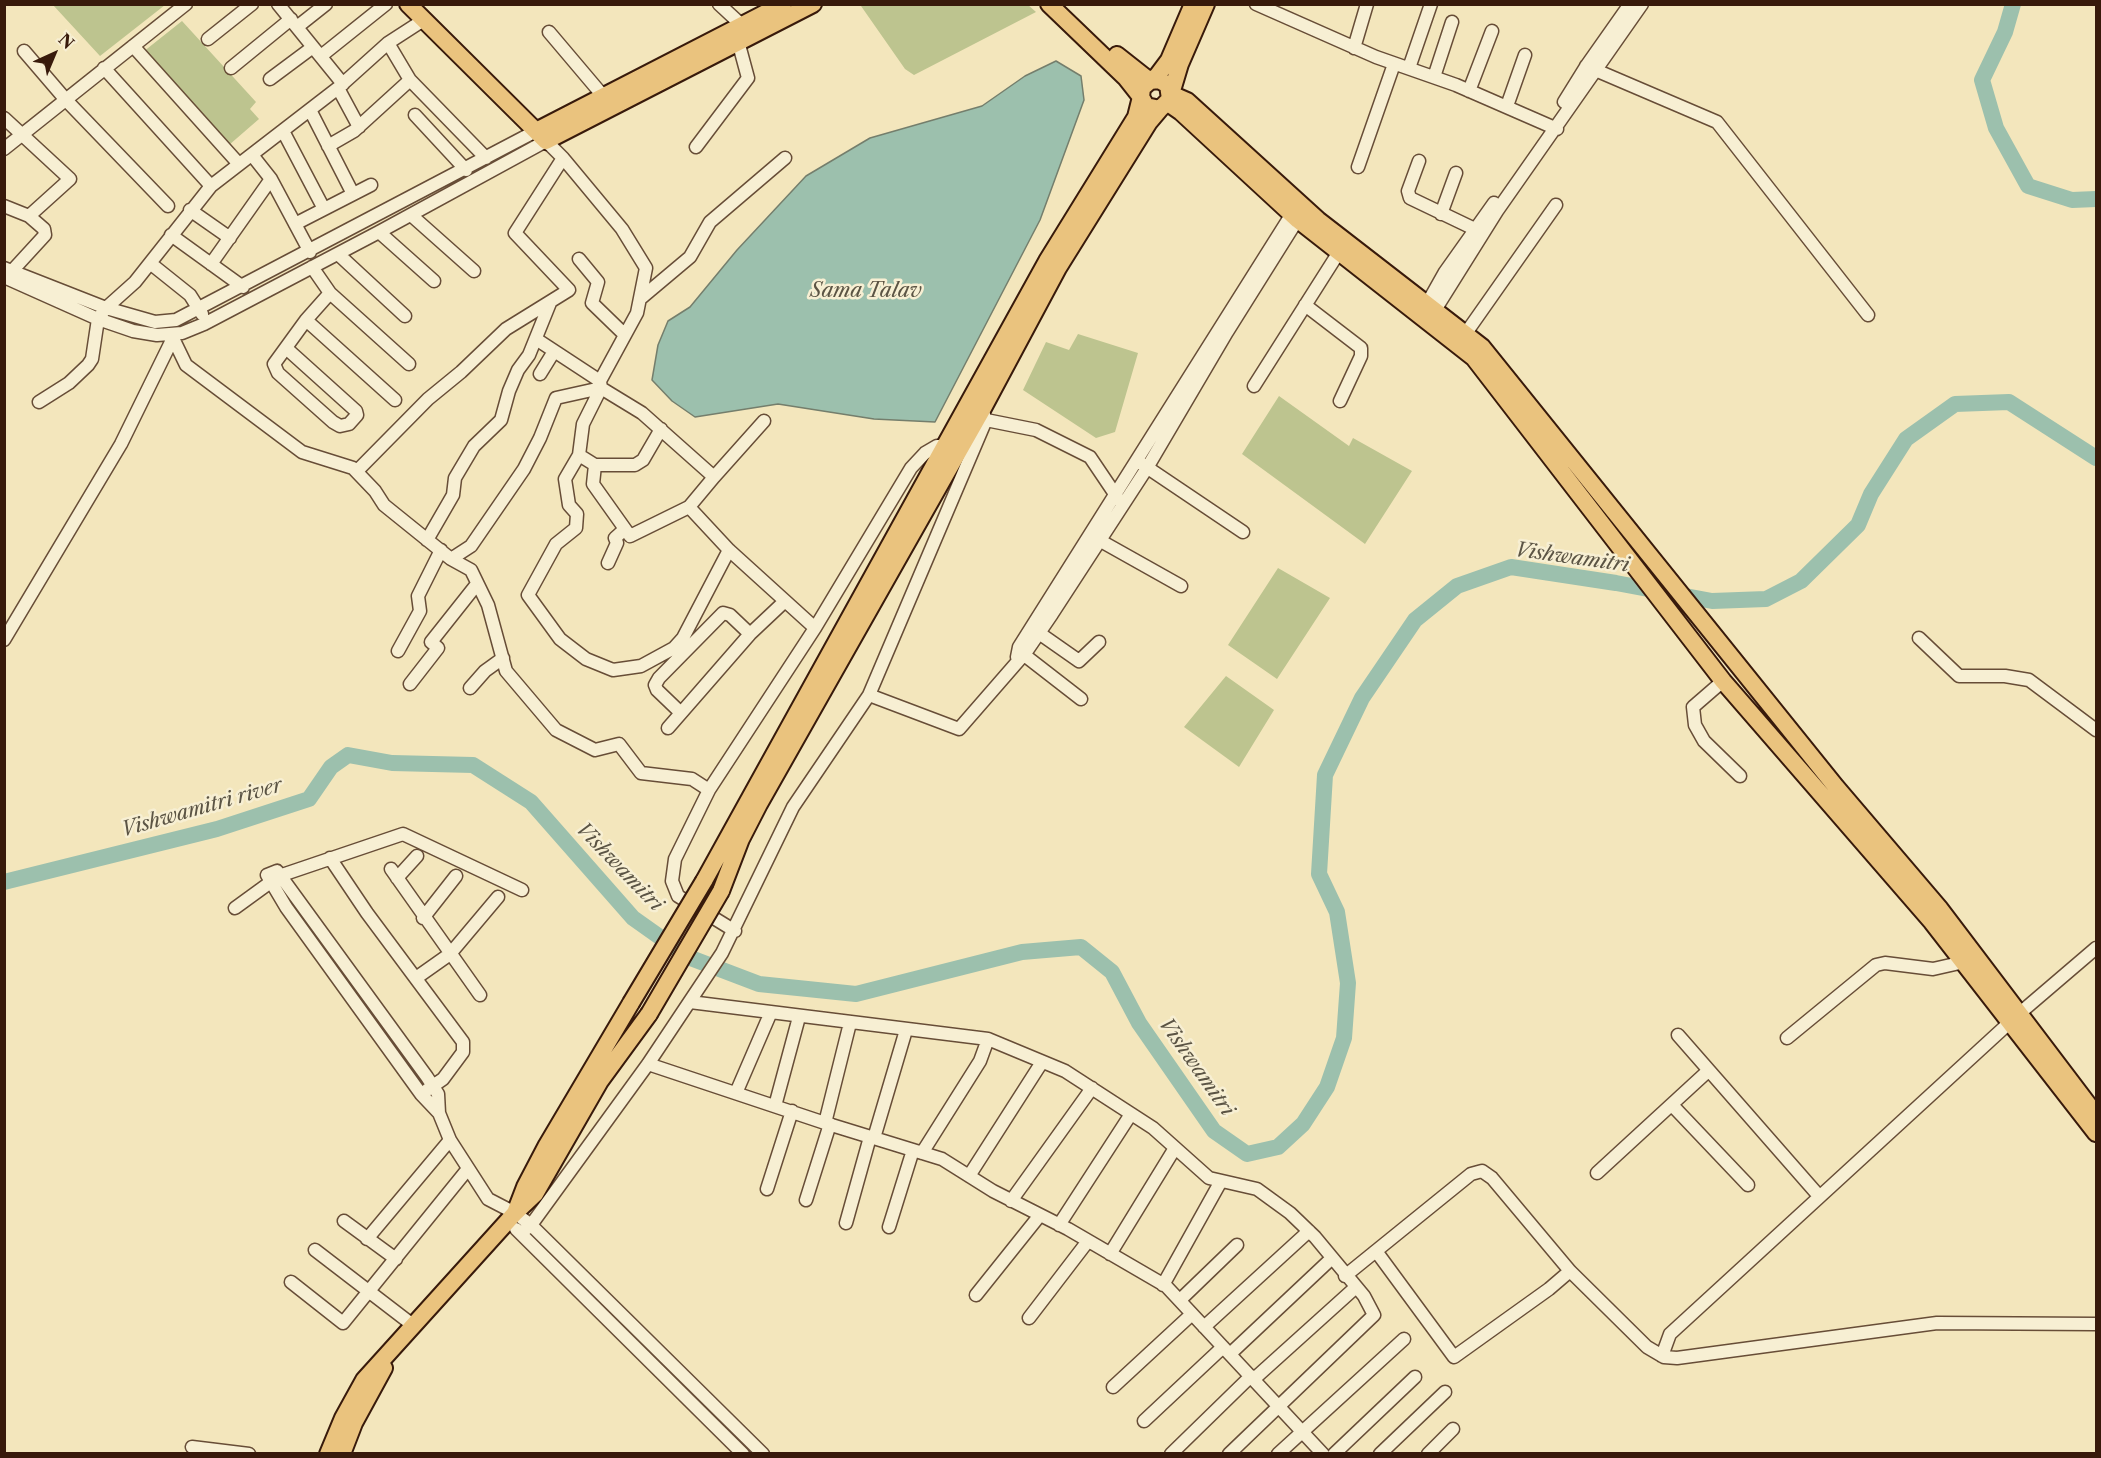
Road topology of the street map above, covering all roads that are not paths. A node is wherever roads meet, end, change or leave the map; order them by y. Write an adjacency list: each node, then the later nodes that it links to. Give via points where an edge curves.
1 (186, 4): 26 (street)
2 (252, 4): 24 (street)
3 (278, 4): 20 (street)
4 (326, 4): 20 (street)
5 (386, 4): 29 (street)
6 (719, 4): 23 (street)
7 (783, 4): 23 (main road)
8 (813, 4): 23 (main road)
9 (1049, 4): 43 (main road)
10 (1063, 4): 39 (main road)
11 (1193, 4): 39 (main road, via 1169,60)
12 (1206, 4): 45 (main road)
13 (1256, 4): 27 (street)
14 (1367, 4): 27 (street)
15 (1431, 4): 35 (street)
16 (1630, 4): 32 (street)
17 (1642, 4): 32 (street)
18 (415, 10): 25 (street); 54 (main road)
19 (1452, 22): 36 (street)
20 (294, 23): 29 (street); 34 (street)
21 (549, 32): 42 (street)
22 (1492, 32): 41 (street)
23 (744, 34): 42 (main road); 54 (main road); 56 (street, via 748,78)
24 (208, 39)
25 (388, 43): 38 (street); 40 (street)
26 (133, 46): 33 (street); 63 (street)
27 (1354, 48): 31 (street)
28 (24, 51): 44 (street)
29 (317, 51): 37 (street); 40 (street)
30 (1525, 55): 46 (street)
31 (1394, 64): 35 (street); 64 (street)
32 (1590, 67): 51 (street); 107 (street, via 1717,122)
33 (104, 68): 44 (street); 69 (street)
34 (231, 68)
35 (1408, 68): 36 (street)
36 (1434, 77): 41 (street)
37 (270, 80)
38 (410, 80): 50 (street); 59 (street)
39 (1150, 81): 43 (main road, via 1142,87); 45 (main road, via 1164,82)
40 (341, 86): 47 (street); 50 (street)
41 (1470, 92): 46 (street)
42 (604, 97): 54 (main road)
43 (1141, 97): 45 (main road, via 1146,106); 71 (main road, via 1136,117)
44 (66, 100): 53 (street); 74 (street)
45 (1166, 102): 71 (main road); 77 (main road, via 1187,101)
46 (1507, 106): 51 (street)
47 (310, 110): 52 (street); 55 (street)
48 (415, 116): 65 (street)
49 (4, 118): 53 (street)
50 (359, 127): 55 (street)
51 (1554, 127): 84 (street)
52 (283, 130): 58 (street); 75 (street)
53 (22, 134): 57 (street); 81 (street, via 70,179)
54 (541, 136): 59 (street); 60 (street); 80 (street)
55 (328, 146): 70 (street)
56 (696, 147)
57 (4, 149)
58 (252, 155): 63 (street); 67 (street)
59 (486, 158): 65 (street)
60 (564, 158): 101 (street, via 622,229 646,267); 102 (street, via 515,233 569,290)
61 (785, 158): 101 (street, via 710,222 690,257)
62 (1419, 161): 79 (street, via 1408,195)
63 (238, 163): 69 (street)
64 (1358, 167)
65 (466, 170): 78 (street)
66 (1456, 173): 79 (street)
67 (270, 179): 82 (street); 87 (street)
68 (371, 185): 70 (street)
69 (211, 186): 76 (street)
70 (353, 194): 75 (street)
71 (1089, 205): 88 (main road)
72 (1556, 205): 112 (street)
73 (4, 206): 81 (street)
74 (168, 206)
75 (324, 209): 82 (street)
76 (190, 210): 86 (street); 87 (street)
77 (1298, 211): 90 (main road); 104 (main road); 130 (street)
78 (385, 212): 83 (street); 89 (street)
79 (1441, 214): 84 (street)
80 (411, 215): 83 (street); 96 (street)
81 (29, 216): 97 (street, via 46,233)
82 (295, 224): 89 (street)
83 (393, 224): 85 (street)
84 (1479, 231): 104 (street)
85 (379, 232): 91 (street); 98 (street)
86 (171, 236): 93 (street); 94 (street)
87 (231, 238): 94 (street)
88 (1062, 249): 125 (main road); 128 (main road)
89 (310, 252): 99 (street)
90 (1339, 252): 103 (street); 104 (main road)
91 (338, 254): 95 (street); 108 (street)
92 (579, 259): 113 (street, via 598,282 592,303)
93 (150, 263): 105 (street); 106 (street)
94 (212, 264): 99 (street)
95 (312, 267): 100 (street); 111 (street)
96 (474, 271)
97 (7, 272): 105 (street); 109 (street)
98 (434, 281)
99 (243, 287): 106 (street)
100 (330, 293): 110 (street); 118 (street)
101 (640, 299): 113 (street)
102 (549, 303): 115 (street); 132 (street, via 506,329 428,399)
103 (1305, 305): 121 (street); 123 (street, via 1361,348)
104 (1426, 307): 112 (main road); 134 (main road)
105 (106, 308): 106 (street, via 155,322 176,320); 109 (street)
106 (201, 308): 111 (street)
107 (1868, 315)
108 (405, 316)
109 (98, 319): 114 (street, via 149,334); 124 (street, via 93,359 69,383)
110 (306, 320): 116 (street); 122 (street)
111 (204, 324): 114 (street)
112 (1466, 333): 134 (main road, via 1482,347)
113 (625, 335): 120 (street)
114 (172, 336): 132 (street, via 186,365 302,452); 152 (street, via 121,444)
115 (536, 339): 117 (street); 139 (street, via 518,370 501,420 474,446 455,478 453,495)
116 (286, 348): 116 (street, via 356,411 357,416 349,424 340,426 333,422 278,373 274,364)
117 (553, 353): 119 (street); 120 (street)
118 (409, 364)
119 (540, 374)
120 (601, 384): 127 (street); 129 (street, via 583,424); 143 (street, via 556,398 524,468 471,546)
121 (1254, 386)
122 (395, 400)
123 (1340, 401)
124 (39, 402)
125 (984, 415): 135 (street, via 1036,430 1090,457); 160 (street); 222 (main road, bridge, via 759,804 721,891 649,1014 600,1081 535,1194)
126 (764, 421): 133 (street)
127 (661, 429): 131 (street, via 636,465); 133 (street)
128 (946, 446): 148 (street, via 925,453 911,468); 222 (main road, bridge, via 704,880 547,1145)
129 (579, 455): 131 (street); 142 (street, via 565,478 569,505 577,514 576,528 556,544 528,595 560,639 586,659 614,670 641,666 674,648)
130 (1142, 464): 135 (street); 138 (street)
131 (595, 465): 137 (street, via 593,484)
132 (357, 471): 139 (street, via 384,505)
133 (714, 477): 136 (street)
134 (1585, 488): 157 (main road, via 1613,539); 171 (main road, via 1635,537)
135 (1119, 499): 140 (street); 156 (street, via 1019,647)
136 (689, 507): 137 (street, via 630,536); 142 (street)
137 (625, 529): 144 (street, via 615,538 617,543)
138 (1243, 532)
139 (427, 540): 141 (street)
140 (1099, 540): 146 (street); 149 (street)
141 (441, 550): 143 (street); 154 (street, via 418,596 420,611)
142 (729, 550): 147 (street)
143 (451, 559): 145 (street, via 471,570)
144 (608, 563)
145 (477, 584): 155 (street, via 488,605); 158 (street, via 431,642 438,648)
146 (1181, 586)
147 (784, 602): 148 (street); 150 (street)
148 (815, 628): 166 (street)
149 (1039, 633): 153 (street, via 1079,661); 156 (street)
150 (750, 634): 162 (street); 162 (street, via 723,612 659,678 657,690)
151 (1919, 638): 164 (street, via 1955,674 2029,680)
152 (4, 640)
153 (1099, 642)
154 (398, 651)
155 (503, 658): 159 (street); 166 (street, via 506,671 556,730 595,750 619,744 641,773 692,779)
156 (1020, 658): 160 (street, via 959,729); 161 (street)
157 (1723, 681): 165 (street, via 1693,707 1695,724 1704,741); 171 (main road)
158 (410, 684)
159 (470, 688)
160 (869, 695): 177 (street, via 793,807)
161 (1081, 699)
162 (681, 713): 163 (street)
163 (668, 728)
164 (2097, 730)
165 (1740, 776)
166 (709, 790): 177 (street, via 675,859 672,881 683,901)
167 (417, 856): 176 (street, via 394,873)
168 (330, 858): 170 (street); 172 (street, via 403,834); 182 (street)
169 (456, 876): 176 (street)
170 (275, 879): 174 (street); 180 (street)
171 (1908, 882): 175 (main road)
172 (522, 890)
173 (498, 897): 179 (street)
174 (235, 908)
175 (1936, 915): 181 (main road); 187 (main road)
176 (423, 918): 179 (street)
177 (735, 931): 184 (street)
178 (2097, 948): 187 (street)
179 (450, 954): 182 (street); 183 (street)
180 (331, 958): 196 (street); 199 (street)
181 (1964, 962): 187 (main road); 191 (street, via 1933,969 1876,965)
182 (416, 978): 196 (street, via 464,1047 443,1079)
183 (480, 995)
184 (691, 1000): 185 (street); 194 (street)
185 (771, 1012): 186 (street); 198 (street)
186 (799, 1017): 188 (street); 201 (street)
187 (2015, 1018): 205 (main road); 207 (main road); 218 (street)
188 (850, 1023): 189 (street); 206 (street)
189 (906, 1030): 192 (street); 208 (street)
190 (1678, 1035): 195 (street)
191 (1787, 1038)
192 (988, 1039): 193 (street); 211 (street, via 980,1061)
193 (1042, 1062): 197 (street); 214 (street)
194 (648, 1064): 198 (street); 227 (street)
195 (1708, 1071): 200 (street); 218 (street)
196 (433, 1086): 199 (street); 203 (street, via 438,1094)
197 (1092, 1088): 204 (street); 220 (street)
198 (736, 1093): 201 (street)
199 (421, 1094): 203 (street)
200 (1672, 1105): 213 (street); 216 (street)
201 (775, 1106): 202 (street)
202 (792, 1112): 206 (street); 217 (street)
203 (439, 1113): 209 (street)
204 (1131, 1114): 210 (street); 225 (street)
205 (2097, 1114)
206 (828, 1123): 208 (street); 219 (street)
207 (2097, 1132)
208 (872, 1137): 211 (street); 224 (street)
209 (450, 1140): 212 (street); 229 (street)
210 (1175, 1148): 215 (street, via 1209,1178); 234 (street)
211 (918, 1152): 214 (street); 226 (street)
212 (467, 1170): 222 (street, via 488,1199); 235 (street)
213 (1597, 1173)
214 (969, 1176): 220 (street)
215 (1221, 1181): 228 (street, via 1257,1189); 240 (street)
216 (1748, 1185)
217 (767, 1189)
218 (1819, 1196): 253 (street, via 1670,1334)
219 (806, 1200)
220 (1011, 1201): 221 (street)
221 (1040, 1215): 225 (street); 243 (street)
222 (511, 1217): 227 (street); 248 (main road)
223 (344, 1221): 229 (street)
224 (846, 1223)
225 (1059, 1225): 230 (street)
226 (889, 1227)
227 (526, 1229): 267 (street); 268 (street)
228 (1309, 1231): 236 (street); 249 (street)
229 (367, 1239): 235 (street)
230 (1088, 1241): 234 (street); 246 (street)
231 (1237, 1245): 244 (street)
232 (315, 1250): 242 (street)
233 (1376, 1251): 237 (street, via 1471,1174 1482,1171); 237 (street, via 1454,1357); 238 (street)
234 (1110, 1254): 240 (street)
235 (396, 1259): 242 (street)
236 (1331, 1259): 238 (street); 251 (street)
237 (1570, 1271): 253 (street, via 1647,1347)
238 (1345, 1276): 241 (street)
239 (291, 1282): 242 (street, via 343,1323)
240 (1163, 1285): 244 (street)
241 (1356, 1287): 255 (street); 258 (street, via 1374,1315)
242 (368, 1292): 248 (street)
243 (976, 1295)
244 (1180, 1300): 245 (street)
245 (1192, 1314): 249 (street); 256 (street)
246 (1029, 1318)
247 (2097, 1324): 253 (street, via 1937,1323 1677,1358)
248 (414, 1326): 252 (main road)
249 (1204, 1327): 251 (street)
250 (1404, 1339): 261 (street)
251 (1227, 1350): 255 (street); 259 (street)
252 (392, 1351): 265 (main road, via 364,1380); 266 (main road)
253 (1662, 1356)
254 (1415, 1377): 273 (street)
255 (1253, 1378): 258 (street); 269 (street)
256 (1113, 1387)
257 (1445, 1392): 274 (street)
258 (1280, 1406): 261 (street); 270 (street)
259 (1144, 1421)
260 (1453, 1430): 275 (street)
261 (1302, 1431): 271 (street); 272 (street)
262 (192, 1447): 263 (street)
263 (230, 1452): 264 (street)
264 (249, 1454)
265 (328, 1454)
266 (342, 1454)
267 (743, 1454)
268 (763, 1454)
269 (1171, 1454)
270 (1229, 1454)
271 (1278, 1454)
272 (1323, 1454)
273 (1334, 1454)
274 (1380, 1454)
275 (1428, 1454)

